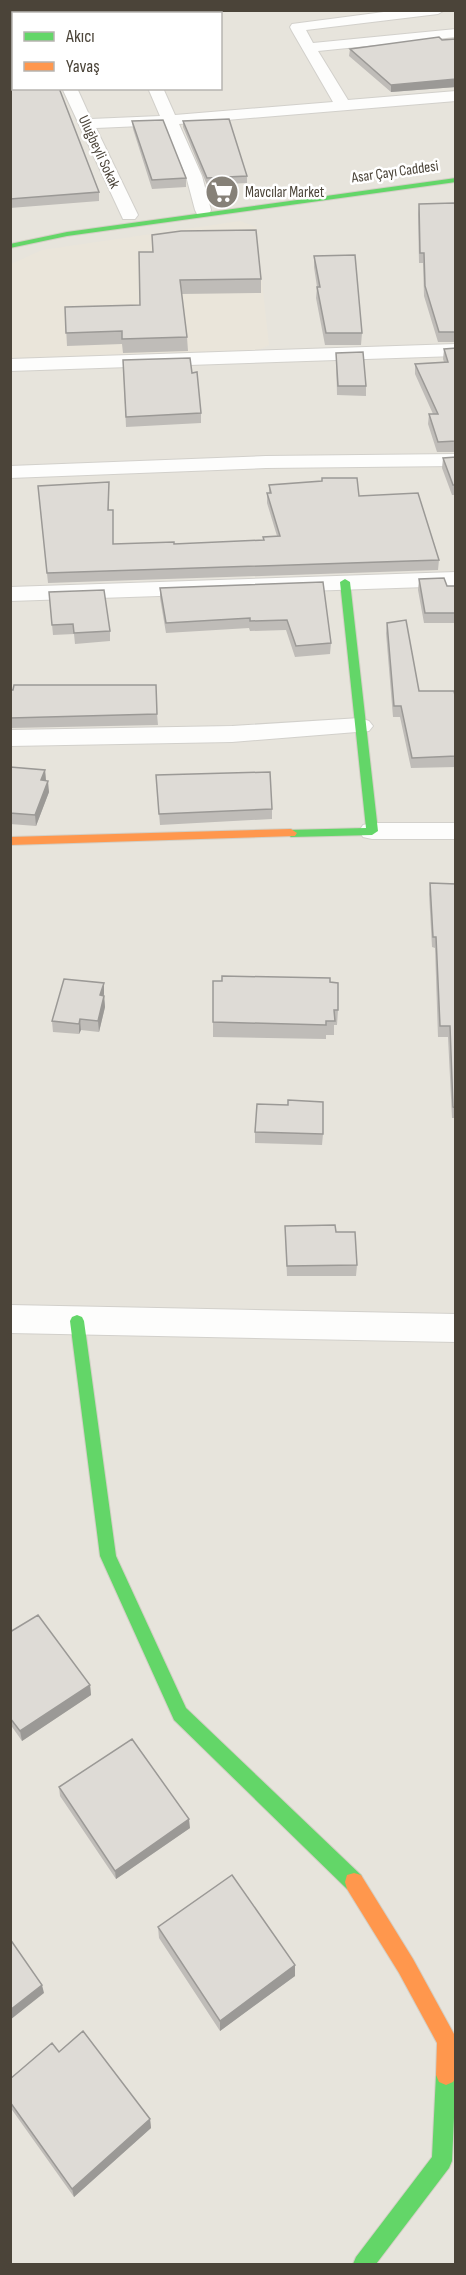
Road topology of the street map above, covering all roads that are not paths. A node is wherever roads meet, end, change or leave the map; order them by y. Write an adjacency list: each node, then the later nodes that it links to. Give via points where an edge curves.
1 (287, 10): 3 (street)
2 (438, 10): 3 (street)
3 (297, 27): 5 (street)
4 (456, 33): 5 (street)
5 (309, 48): 9 (street)
6 (70, 90): 12 (street, Uluğbeyli Sokak)
7 (156, 90): 11 (street)
8 (450, 96): 9 (street); 10 (street)
9 (343, 105): 11 (street)
10 (456, 110)
11 (169, 120): 12 (street); 15 (street, via 194,176)
12 (85, 124): 16 (street, Uluğbeyli Sokak)
13 (456, 180): 14 (street, Asar Çayı Caddesi)
14 (267, 206): 15 (street); 18 (street, via 67,234)
15 (203, 210): 16 (street)
16 (129, 214): 17 (street)
17 (58, 222)
18 (10, 246)
19 (456, 350): 20 (street)
20 (10, 365)
21 (456, 460): 22 (street, via 266,462)
22 (10, 472)
23 (456, 579): 24 (street)
24 (345, 582): 25 (street); 26 (street)
25 (10, 594)
26 (360, 726): 27 (street, via 232,734); 28 (street)
27 (10, 738)
28 (372, 831): 29 (street); 30 (street)
29 (456, 831)
30 (10, 841)
31 (10, 1319): 32 (street)
32 (77, 1321): 33 (street); 34 (street, via 108,1556 180,1714 356,1884 447,2041 442,2161)
33 (456, 1328)
34 (363, 2265)

